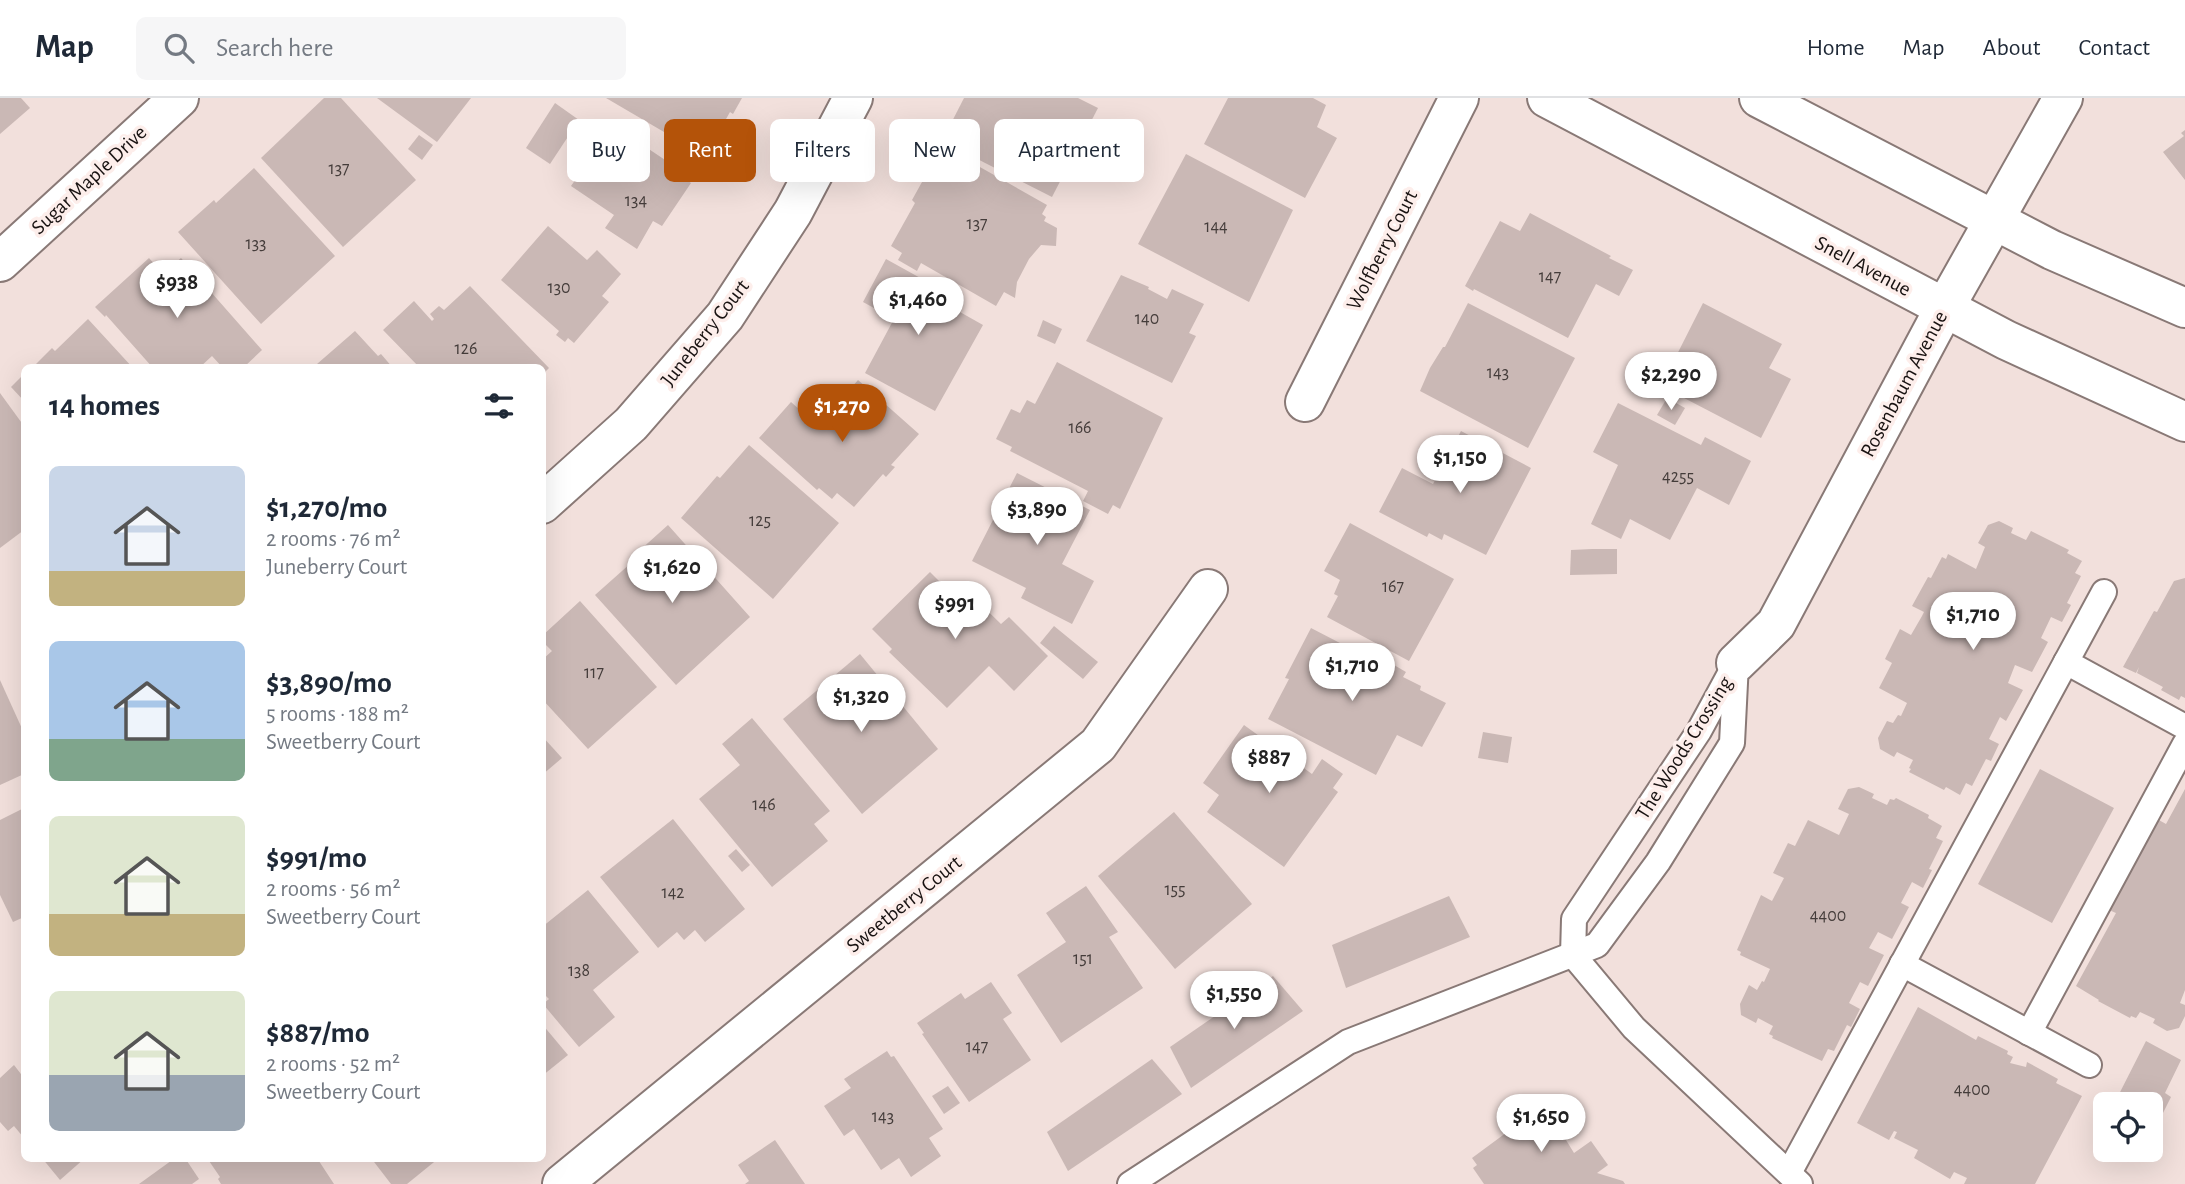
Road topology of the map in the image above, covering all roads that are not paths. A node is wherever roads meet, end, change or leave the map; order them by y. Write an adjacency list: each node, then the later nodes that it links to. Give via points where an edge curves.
1 (179, 98): 8 (street, Sugar Maple Drive)
2 (853, 98): 13 (street, Juneberry Court, via 793,212 725,316 631,424)
3 (1458, 98): 11 (street, Wolfberry Court)
4 (1547, 98): 10 (street, Snell Avenue)
5 (1759, 98): 7 (street)
6 (2063, 98): 7 (street, Rosenbaum Avenue)
7 (1994, 220): 9 (street); 10 (street, Rosenbaum Avenue)
8 (0, 262)
9 (2185, 308)
10 (1944, 309): 12 (street, Snell Avenue); 17 (street, Rosenbaum Avenue, via 1776,624)
11 (1305, 402)
12 (2185, 422)
13 (546, 500)
14 (1208, 589): 27 (street, Sweetberry Court, via 1098,745)
15 (2104, 592): 16 (lane)
16 (2066, 662): 18 (lane); 23 (lane)
17 (1736, 663): 20 (lane, The Woods Crossing, via 1699,731); 21 (lane, The Woods Crossing, via 1732,743)
18 (2185, 727)
19 (2185, 744): 24 (lane)
20 (1637, 823): 21 (lane); 22 (lane, The Woods Crossing, via 1574,919)
21 (1670, 843): 22 (lane, The Woods Crossing, via 1597,945)
22 (1573, 955): 26 (lane, via 1634,1028); 28 (lane, via 1348,1042)
23 (1902, 964): 24 (lane); 26 (lane)
24 (2029, 1033): 25 (lane)
25 (2089, 1065)
26 (1794, 1179)
27 (562, 1184)
28 (1130, 1184)

